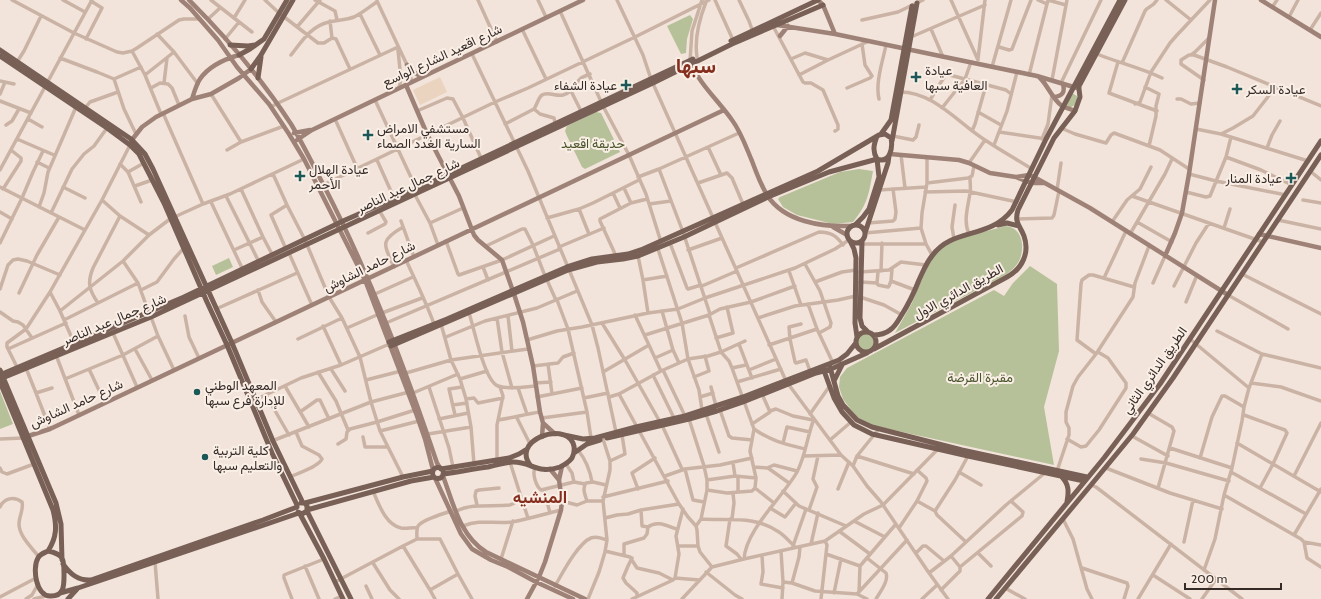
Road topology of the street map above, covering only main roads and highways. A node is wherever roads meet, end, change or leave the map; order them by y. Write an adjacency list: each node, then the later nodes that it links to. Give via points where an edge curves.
1 (287, 0): 7 (main road)
2 (293, 0): 7 (main road)
3 (818, 0): 8 (main road, شارع جمال عبد الناصر)
4 (1120, 0): 21 (main road, الطريق الدائري الاول)
5 (1125, 0): 21 (main road, الطريق الدائري الاول)
6 (823, 5): 8 (main road, شارع جمال عبد الناصر)
7 (281, 15): 10 (main road); 15 (main road)
8 (775, 24): 9 (main road, شارع جمال عبد الناصر)
9 (754, 32): 17 (main road, شارع جمال عبد الناصر); 17 (main road, شارع جمال عبد الناصر)
10 (260, 44): 11 (main road); 14 (main road)
11 (230, 45)
12 (906, 49): 12 (main road, via 911,38 914,5); 22 (main road)
13 (0, 50): 20 (main road)
14 (240, 54)
15 (261, 55): 18 (main road); 19 (main road)
16 (0, 56): 20 (main road)
17 (698, 59): 23 (main road, شارع جمال عبد الناصر)
18 (251, 68)
19 (258, 78)
20 (46, 84): 27 (main road); 27 (main road, via 85,108)
21 (1076, 88): 33 (main road, الطريق الدائري الاول, via 1044,139); 33 (main road, الطريق الدائري الاول, via 1080,97 1075,111 1060,128)
22 (898, 92): 24 (main road, via 891,120); 25 (main road)
23 (603, 103): 28 (main road, شارع جمال عبد الناصر); 28 (main road, شارع جمال عبد الناصر, via 581,111)
24 (879, 135): 25 (main road, via 885,134); 31 (main road, via 873,149); 36 (main road, via 818,171)
25 (893, 139): 29 (main road)
26 (1321, 141): 88 (main road, الطريق الدائري الثاني, via 1190,339 1133,420)
27 (130, 142): 37 (main road); 37 (main road, via 145,154 149,161)
28 (516, 144): 32 (main road, شارع جمال عبد الناصر); 32 (main road, شارع جمال عبد الناصر, via 481,158)
29 (889, 155): 31 (main road, via 884,160); 42 (main road)
30 (1321, 155): 103 (main road, الطريق الدائري الثاني, via 1132,436 1094,485 1062,519)
31 (877, 159): 36 (main road, via 829,172); 40 (main road, via 879,177 868,208)
32 (448, 176): 35 (main road, شارع جمال عبد الناصر)
33 (1031, 176): 34 (main road, الطريق الدائري الاول)
34 (1028, 182): 39 (main road, الطريق الدائري الاول, via 1009,214); 41 (main road, الطريق الدائري الاول, via 1016,219)
35 (415, 191): 45 (main road, شارع جمال عبد الناصر, via 337,224); 45 (main road, شارع جمال عبد الناصر, via 340,230)
36 (767, 195): 38 (main road); 38 (main road, via 743,204)
37 (173, 218): 51 (main road); 51 (main road, via 184,249)
38 (714, 220): 43 (main road)
39 (996, 225): 41 (main road, via 1007,223); 56 (main road, الطريق الدائري الاول, via 940,246 926,265 902,315 890,330 883,334)
40 (853, 226): 42 (main road, via 861,227); 44 (main road, via 848,230)
41 (1019, 226): 61 (main road, الطريق الدائري الاول, via 1026,247 1023,263 1016,271)
42 (864, 233): 46 (main road)
43 (684, 234): 47 (main road); 47 (main road, via 670,243)
44 (849, 239): 46 (main road); 50 (main road, via 855,252)
45 (305, 242): 48 (main road, شارع جمال عبد الناصر)
46 (862, 242): 50 (main road)
47 (658, 245): 49 (main road, via 635,252 592,259); 49 (main road, via 638,256)
48 (288, 251): 51 (main road, شارع جمال عبد الناصر); 51 (main road, شارع جمال عبد الناصر, via 259,262)
49 (568, 268): 52 (main road)
50 (858, 271): 53 (main road); 53 (main road)
51 (204, 290): 54 (main road, شارع جمال عبد الناصر); 58 (main road); 58 (main road, via 216,309)
52 (513, 292): 55 (main road); 55 (main road)
53 (858, 297): 56 (main road, via 862,326); 57 (main road)
54 (150, 315): 60 (main road, شارع جمال عبد الناصر); 60 (main road, شارع جمال عبد الناصر, via 113,333)
55 (441, 323): 55 (main road, via 391,344 434,324)
56 (871, 334): 57 (main road, via 862,332); 61 (main road, via 876,342)
57 (857, 337): 59 (main road)
58 (230, 344): 78 (main road)
59 (855, 344): 62 (main road, via 860,352); 64 (main road, via 845,357)
60 (75, 346): 67 (main road, شارع جمال عبد الناصر, via 56,356); 67 (main road, شارع جمال عبد الناصر, via 17,367)
61 (874, 349): 62 (main road)
62 (867, 353): 63 (main road)
63 (843, 364): 64 (main road); 69 (main road)
64 (831, 365): 65 (main road); 69 (main road)
65 (824, 369): 66 (main road); 68 (main road)
66 (813, 372): 68 (main road); 70 (main road)
67 (1, 376): 77 (main road)
68 (827, 379): 75 (main road, via 840,409 851,422 862,429)
69 (834, 382): 75 (main road, via 839,398 854,418)
70 (787, 383): 71 (main road); 71 (main road)
71 (743, 399): 72 (main road)
72 (687, 417): 73 (main road); 73 (main road)
73 (661, 423): 74 (main road)
74 (637, 429): 76 (main road, via 591,438); 81 (main road, via 592,442)
75 (876, 432): 80 (main road)
76 (564, 435): 79 (main road, via 542,437); 81 (main road, via 573,443)
77 (26, 437): 93 (main road, via 55,518 56,534); 94 (main road, via 58,510)
78 (270, 442): 90 (main road); 90 (main road, via 290,476)
79 (528, 446): 82 (main road, via 526,458); 85 (main road, via 518,455 453,467)
80 (939, 447): 84 (main road); 84 (main road, via 968,456)
81 (576, 451): 82 (main road, via 564,465 540,470)
82 (533, 467): 85 (main road, via 510,462)
83 (433, 470): 85 (main road, via 438,468); 87 (main road); 90 (main road)
84 (1047, 471): 86 (main road); 88 (main road, via 1057,471)
85 (442, 472): 87 (main road, via 440,478)
86 (1060, 476): 88 (main road); 89 (main road, via 1068,485)
87 (434, 478): 91 (main road, via 411,481)
88 (1086, 479): 89 (main road, الطريق الدائري الثاني)
89 (1067, 502): 102 (main road, الطريق الدائري الثاني)
90 (301, 504): 91 (main road, via 307,506); 92 (main road, via 297,510); 94 (main road, via 263,520 90,580 71,575)
91 (307, 510): 92 (main road, via 304,514); 101 (main road)
92 (300, 513): 95 (main road); 98 (main road)
93 (48, 551): 94 (main road, via 56,554); 97 (main road, via 39,557 36,563 37,586)
94 (63, 562): 96 (main road)
95 (78, 588): 96 (main road); 100 (main road)
96 (62, 593): 97 (main road); 99 (main road)
97 (48, 597)
98 (342, 597)
99 (65, 599)
100 (68, 599)
101 (351, 599)
102 (988, 599)
103 (996, 599)

